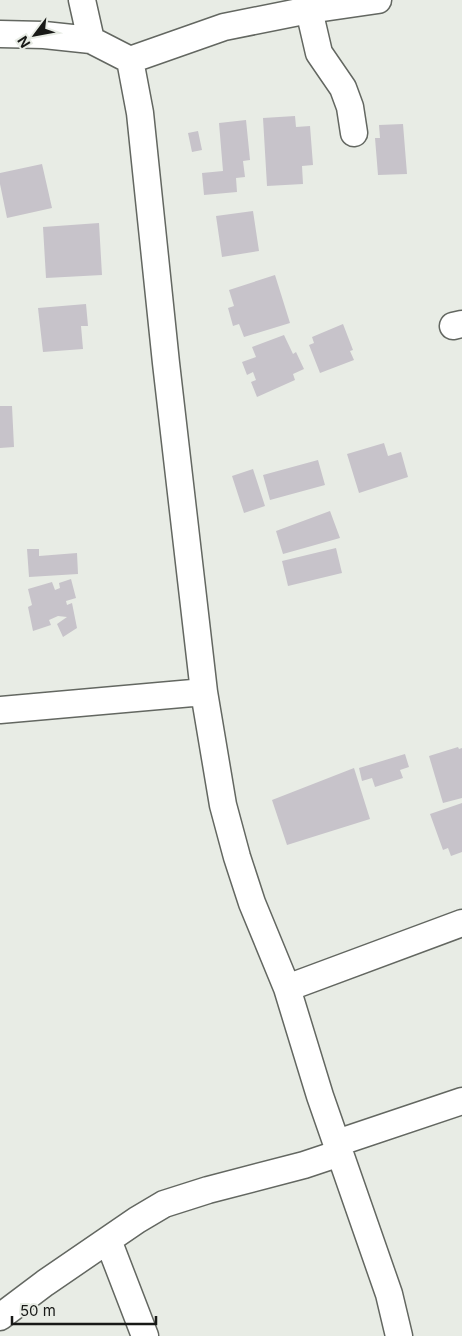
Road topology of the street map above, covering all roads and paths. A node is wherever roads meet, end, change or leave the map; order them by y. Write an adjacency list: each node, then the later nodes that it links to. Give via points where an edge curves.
1 (82, 0): 5 (street)
2 (378, 0): 3 (street)
3 (308, 10): 6 (street, via 224,27); 7 (street, via 319,53 343,88)
4 (0, 34): 5 (street)
5 (91, 40): 6 (street)
6 (130, 60): 8 (street, via 140,113)
7 (354, 133)
8 (204, 692): 9 (street); 11 (street, via 223,805 237,857)
9 (0, 710)
10 (462, 923): 11 (street)
11 (287, 988): 13 (street)
12 (462, 1101): 13 (street)
13 (338, 1148): 14 (street, via 304,1165 164,1204); 17 (street, via 389,1294)
14 (108, 1240): 15 (street); 16 (street)
15 (0, 1317)
16 (145, 1336)
17 (399, 1336)

